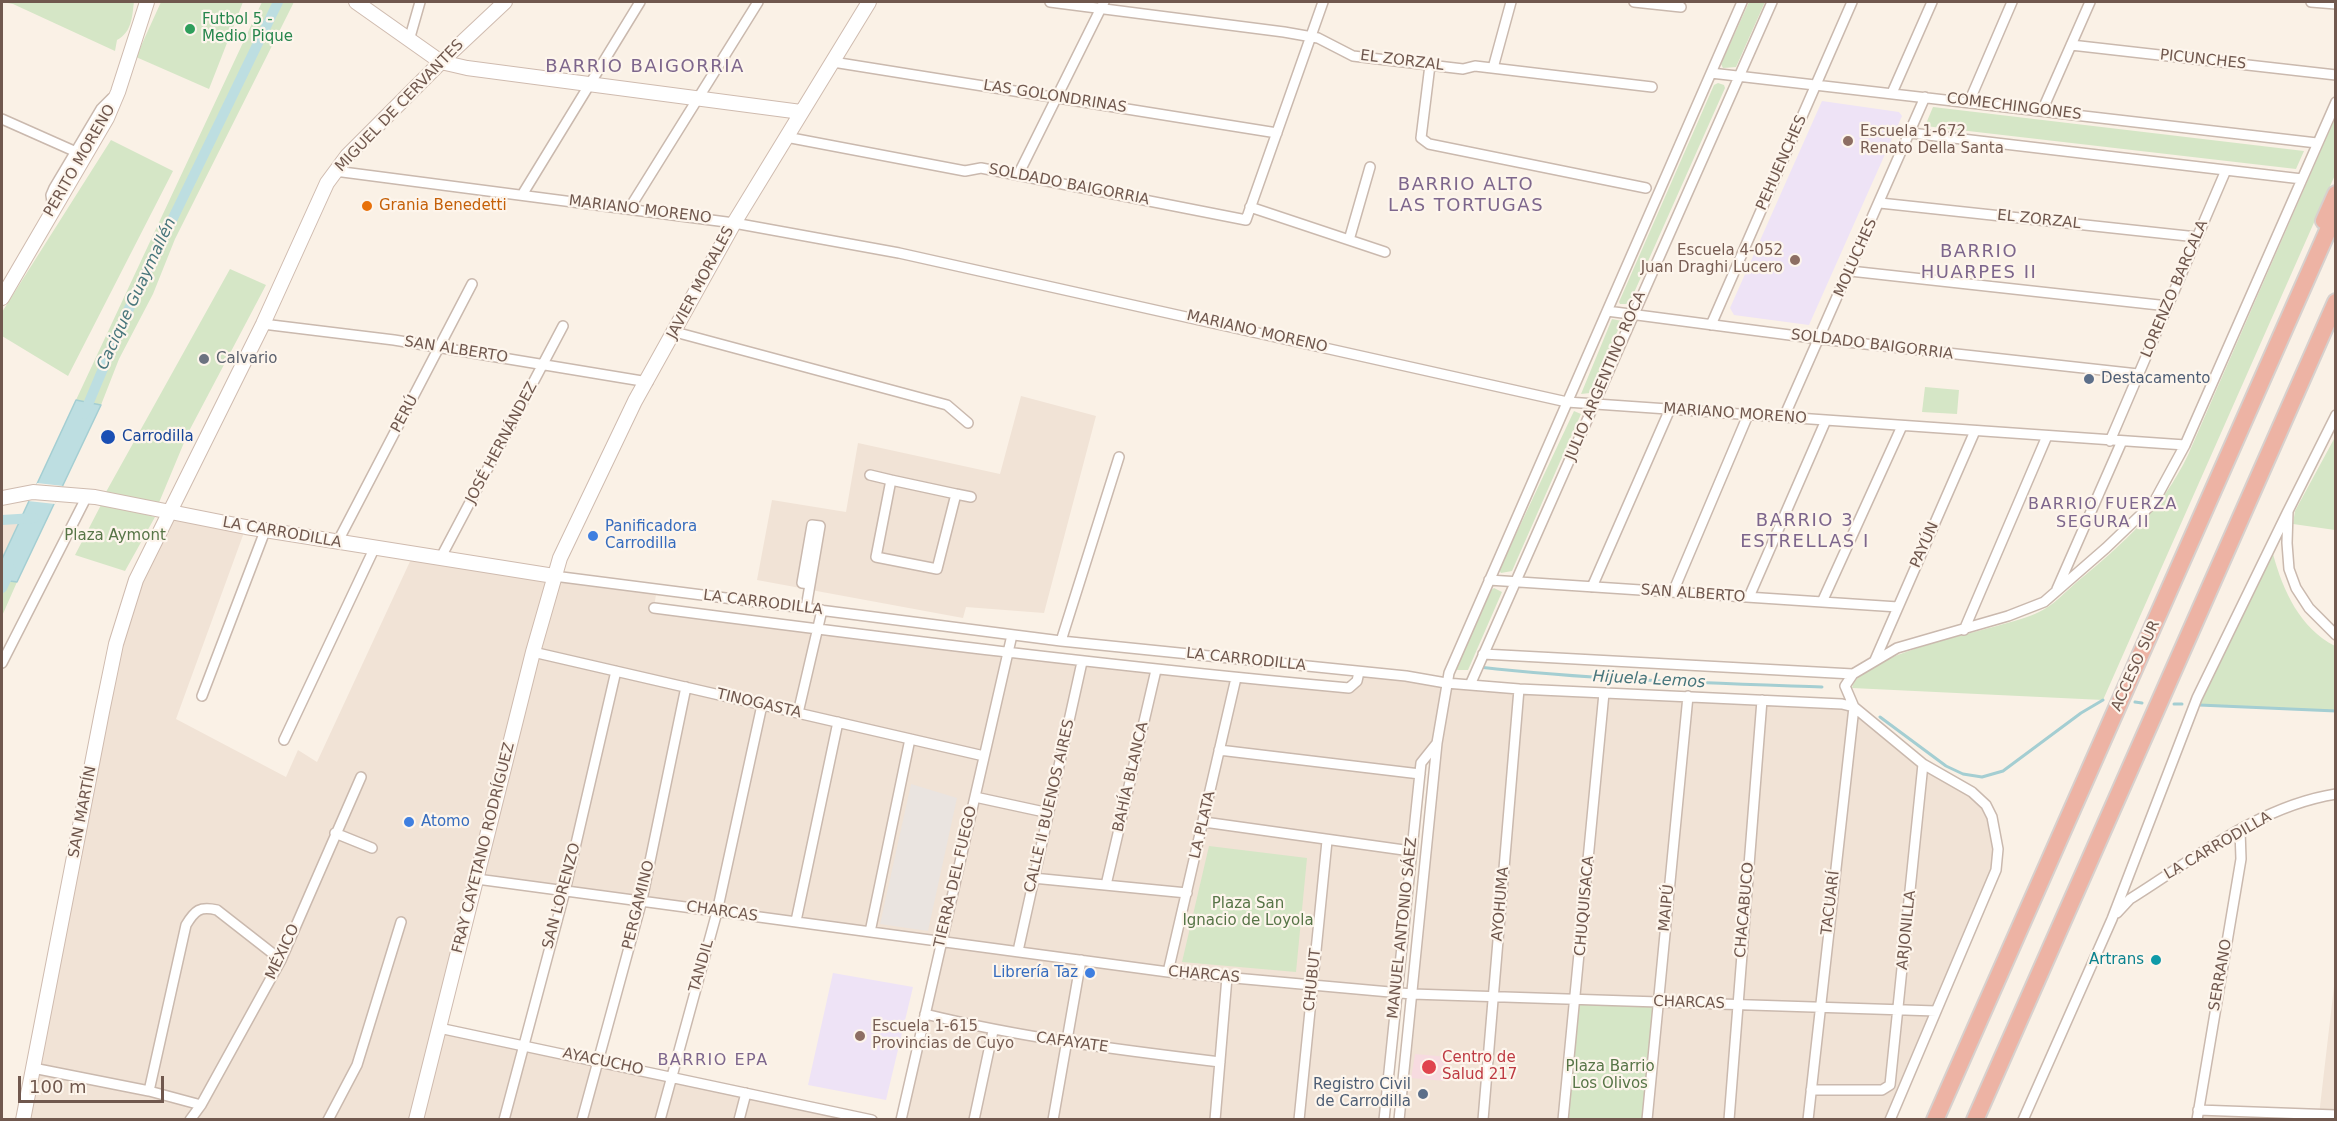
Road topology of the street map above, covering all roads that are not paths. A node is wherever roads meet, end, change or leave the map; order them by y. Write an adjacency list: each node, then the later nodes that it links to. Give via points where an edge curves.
1 (149, 2): 35 (street, PERITO MORENO)
2 (356, 2): 23 (street)
3 (420, 2): 23 (street)
4 (505, 2): 25 (street, MIGUEL DE CERVANTES)
5 (639, 2): 32 (street)
6 (758, 2): 39 (street)
7 (869, 2): 26 (street, JAVIER MORALES)
8 (1050, 2): 20 (street, EL ZORZAL)
9 (1323, 2): 22 (street)
10 (1511, 2): 28 (street)
11 (1634, 2): 21 (street)
12 (1742, 2): 29 (street, JULIO ARGENTINO ROCA)
13 (1772, 2): 31 (street, JULIO ARGENTINO ROCA)
14 (1852, 2): 33 (street, PEHUENCHES)
15 (1932, 2): 36 (street)
16 (2012, 2): 40 (street)
17 (2090, 2): 24 (street)
18 (2311, 2): 19 (street)
19 (2336, 4)
20 (1102, 5): 22 (street, EL ZORZAL); 37 (street)
21 (1681, 7)
22 (1310, 36): 27 (street, EL ZORZAL, via 1353,56); 45 (street)
23 (410, 37): 25 (street)
24 (2071, 45): 30 (street, PICUNCHES); 42 (street)
25 (441, 62): 32 (street); 52 (street, MIGUEL DE CERVANTES)
26 (833, 62): 37 (street, LAS GOLONDRINAS); 43 (street, JAVIER MORALES)
27 (1430, 65): 28 (street, EL ZORZAL); 55 (street, via 1421,138 1429,144)
28 (1493, 68): 34 (street, EL ZORZAL)
29 (1711, 73): 31 (street, COMECHINGONES); 72 (street, JULIO ARGENTINO ROCA)
30 (2336, 75)
31 (1738, 77): 33 (street, COMECHINGONES); 73 (street, JULIO ARGENTINO ROCA)
32 (589, 84): 39 (street); 57 (street)
33 (1816, 85): 36 (street, COMECHINGONES); 75 (street, PEHUENCHES)
34 (1652, 87)
35 (118, 92): 49 (street); 60 (street, PERITO MORENO, via 107,118)
36 (1892, 93): 38 (street, COMECHINGONES)
37 (1057, 97): 45 (street, LAS GOLONDRINAS); 53 (street)
38 (1925, 97): 40 (street, COMECHINGONES); 46 (street, MOLUCHES)
39 (697, 99): 43 (street); 61 (street)
40 (1969, 102): 42 (street, COMECHINGONES)
41 (2336, 102): 48 (street)
42 (2042, 111): 48 (street, COMECHINGONES)
43 (801, 112): 47 (street, JAVIER MORALES)
44 (2, 119): 49 (street)
45 (1277, 133): 59 (street)
46 (1911, 133): 51 (street); 58 (street, MOLUCHES)
47 (786, 137): 53 (street, SOLDADO BAIGORRIA, via 965,171 981,168); 63 (street, JAVIER MORALES)
48 (2317, 143): 54 (street)
49 (74, 151): 60 (street, via 54,188)
50 (1370, 167): 65 (street)
51 (2226, 170): 54 (street); 64 (street, LORENZO BARCALA)
52 (335, 171): 57 (street, MARIANO MORENO); 74 (street, MIGUEL DE CERVANTES)
53 (1018, 175): 59 (street, SOLDADO BAIGORRIA, via 1245,220)
54 (2302, 179): 97 (street)
55 (1646, 188)
56 (2336, 194): 107 (highway, via 2220,455)
57 (522, 195): 61 (street, MARIANO MORENO)
58 (1880, 203): 64 (street, EL ZORZAL); 67 (street, MOLUCHES)
59 (1250, 207): 65 (street)
60 (53, 209): 69 (street, PERITO MORENO)
61 (629, 209): 63 (street, MARIANO MORENO)
62 (2336, 212): 107 (highway, ACCESO SUR)
63 (734, 223): 77 (street, JAVIER MORALES); 83 (street, MARIANO MORENO, via 1020,279)
64 (2197, 237): 71 (street, LORENZO BARCALA)
65 (1349, 240): 66 (street)
66 (1385, 252)
67 (1850, 271): 71 (street); 78 (street, MOLUCHES)
68 (472, 284): 79 (street, PERÚ)
69 (2, 298)
70 (2336, 302): 238 (highway)
71 (2168, 306): 81 (street, LORENZO BARCALA)
72 (1607, 311): 73 (street, SOLDADO BAIGORRIA); 83 (street, JULIO ARGENTINO ROCA)
73 (1632, 315): 75 (street, SOLDADO BAIGORRIA); 84 (street, JULIO ARGENTINO ROCA)
74 (263, 324): 79 (street, SAN ALBERTO); 106 (street, MIGUEL DE CERVANTES)
75 (1711, 325): 78 (street, SOLDADO BAIGORRIA)
76 (563, 326): 80 (street, JOSÉ HERNÁNDEZ)
77 (675, 332): 82 (street, JAVIER MORALES); 90 (street, via 948,405)
78 (1820, 339): 81 (street, SOLDADO BAIGORRIA); 88 (street, MOLUCHES)
79 (440, 348): 80 (street, SAN ALBERTO); 109 (street, PERÚ)
80 (543, 364): 82 (street, SAN ALBERTO); 111 (street, JOSÉ HERNÁNDEZ)
81 (2139, 374): 95 (street, LORENZO BARCALA)
82 (648, 382): 112 (street, JAVIER MORALES, via 635,401)
83 (1567, 402): 84 (street, MARIANO MORENO); 113 (street, JULIO ARGENTINO ROCA)
84 (1594, 404): 85 (street, MARIANO MORENO); 114 (street, JULIO ARGENTINO ROCA)
85 (1670, 409): 86 (street, MARIANO MORENO); 116 (street)
86 (1748, 414): 88 (street, MARIANO MORENO); 118 (street)
87 (2336, 415): 92 (street)
88 (1784, 417): 89 (street, MARIANO MORENO)
89 (1826, 420): 91 (street, MARIANO MORENO); 119 (street)
90 (968, 423)
91 (1902, 426): 93 (street, MARIANO MORENO); 120 (street)
92 (2332, 430): 105 (street)
93 (1975, 431): 94 (street, MARIANO MORENO); 121 (street, PAYÚN)
94 (2046, 436): 95 (street, MARIANO MORENO); 126 (street)
95 (2110, 441): 96 (street, MARIANO MORENO)
96 (2122, 441): 97 (street, MARIANO MORENO); 117 (street)
97 (2185, 445): 117 (street, via 2154,502)
98 (1119, 457): 129 (street)
99 (870, 475): 100 (street)
100 (891, 480): 101 (street); 101 (street, via 876,557 937,569)
101 (956, 494): 103 (street)
102 (87, 496): 104 (street, LA CARRODILLA, via 33,492); 106 (street, LA CARRODILLA); 135 (street)
103 (971, 497)
104 (2, 498)
105 (2288, 511): 128 (street, via 2289,569 2296,588 2309,608); 177 (street, via 2194,705)
106 (171, 514): 108 (street, LA CARRODILLA); 204 (street, SAN MARTÍN, via 136,580 116,644)
107 (2202, 517): 237 (highway, ACCESO SUR)
108 (266, 531): 109 (street, LA CARRODILLA); 146 (street)
109 (337, 543): 110 (street, LA CARRODILLA)
110 (374, 549): 111 (street, LA CARRODILLA); 154 (street)
111 (440, 559): 112 (street, LA CARRODILLA)
112 (554, 576): 123 (street, LA CARRODILLA); 130 (street, FRAY CAYETANO RODRÍGUEZ)
113 (1489, 580): 114 (street, SAN ALBERTO); 141 (street, JULIO ARGENTINO ROCA)
114 (1515, 582): 116 (street, SAN ALBERTO); 132 (street, JULIO ARGENTINO ROCA)
115 (810, 584): 115 (street, via 820,526 812,525 802,583); 123 (street)
116 (1592, 587): 118 (street, SAN ALBERTO)
117 (2056, 591): 126 (street, via 2028,610)
118 (1673, 592): 119 (street, SAN ALBERTO)
119 (1749, 597): 120 (street, SAN ALBERTO)
120 (1822, 602): 121 (street, SAN ALBERTO)
121 (1898, 607): 133 (street, PAYÚN)
122 (654, 608): 125 (street, LA CARRODILLA)
123 (806, 608): 124 (street, LA CARRODILLA)
124 (822, 610): 125 (street); 127 (street, LA CARRODILLA)
125 (818, 629): 131 (street, LA CARRODILLA); 151 (street)
126 (1965, 630): 133 (street, via 1898,648)
127 (1012, 635): 129 (street, LA CARRODILLA); 131 (street, TIERRA DEL FUEGO)
128 (2336, 635)
129 (1061, 641): 138 (street, LA CARRODILLA)
130 (533, 652): 137 (street, TINOGASTA); 171 (street, FRAY CAYETANO RODRÍGUEZ)
131 (1008, 653): 134 (street, LA CARRODILLA); 157 (street, TIERRA DEL FUEGO)
132 (1483, 654): 139 (street); 142 (street, JULIO ARGENTINO ROCA)
133 (1875, 660): 139 (street)
134 (1082, 662): 136 (street, LA CARRODILLA); 163 (street, CALLE II BUENOS AIRES)
135 (2, 663)
136 (1156, 670): 140 (street, LA CARRODILLA); 172 (street, BAHÍA BLANCA)
137 (616, 671): 143 (street, TINOGASTA); 173 (street, SAN LORENZO)
138 (1359, 672): 140 (street, LA CARRODILLA, via 1350,688); 141 (street, LA CARRODILLA)
139 (1853, 674): 150 (street, via 1845,688)
140 (1236, 678): 156 (street, LA PLATA)
141 (1446, 683): 142 (street, LA CARRODILLA); 155 (street, MANUEL ANTONIO SÁEZ)
142 (1470, 685): 144 (street, LA CARRODILLA)
143 (686, 687): 149 (street, TINOGASTA); 175 (street, PERGAMINO)
144 (1519, 689): 145 (street, LA CARRODILLA); 190 (street, AYOHUMA)
145 (1604, 693): 147 (street, LA CARRODILLA); 191 (street, CHUQUISACA)
146 (202, 696)
147 (1688, 696): 148 (street, LA CARRODILLA); 192 (street, MAIPÚ)
148 (1762, 700): 150 (street, LA CARRODILLA); 193 (street, CHACABUCO)
149 (762, 705): 151 (street, TINOGASTA); 176 (street, TANDIL)
150 (1854, 707): 158 (street); 194 (street, TACUARÍ)
151 (798, 713): 152 (street, TINOGASTA)
152 (838, 722): 153 (street, TINOGASTA); 178 (street)
153 (910, 739): 157 (street, TINOGASTA); 180 (street)
154 (284, 740)
155 (1437, 743): 159 (street, MANUEL ANTONIO SÁEZ, via 1422,760); 189 (street, MANUEL ANTONIO SÁEZ)
156 (1219, 750): 159 (street); 164 (street, LA PLATA)
157 (984, 756): 162 (street, TIERRA DEL FUEGO)
158 (1923, 764): 195 (street, ARJONILLA); 196 (street, via 1972,792 1986,805 1998,849 1996,870)
159 (1420, 774): 169 (street, MANUEL ANTONIO SÁEZ)
160 (361, 777): 166 (street, MÉXICO)
161 (2336, 794): 165 (street, LA CARRODILLA, via 2295,804)
162 (975, 797): 163 (street); 181 (street, TIERRA DEL FUEGO)
163 (1049, 813): 170 (street, CALLE II BUENOS AIRES)
164 (1204, 822): 167 (street); 174 (street, LA PLATA)
165 (2240, 830): 177 (street, LA CARRODILLA, via 2130,899); 211 (street, SERRANO, via 2241,859)
166 (335, 833): 168 (street); 183 (street, MÉXICO)
167 (1327, 841): 169 (street); 187 (street, CHUBUT)
168 (372, 848)
169 (1411, 851): 188 (street, MANUEL ANTONIO SÁEZ)
170 (1033, 878): 172 (street); 182 (street, CALLE II BUENOS AIRES)
171 (477, 879): 173 (street, CHARCAS); 198 (street, FRAY CAYETANO RODRÍGUEZ)
172 (1106, 885): 174 (street)
173 (565, 891): 175 (street, CHARCAS); 200 (street, SAN LORENZO)
174 (1187, 893): 185 (street, LA PLATA)
175 (642, 900): 176 (street, CHARCAS); 202 (street, PERGAMINO)
176 (717, 912): 178 (street, CHARCAS); 205 (street, TANDIL)
177 (2112, 919): 239 (street)
178 (796, 921): 180 (street, CHARCAS)
179 (401, 922): 216 (street, via 357,1065)
180 (870, 932): 181 (street, CHARCAS)
181 (941, 941): 182 (street, CHARCAS); 197 (street, TIERRA DEL FUEGO)
182 (1018, 951): 184 (street, CHARCAS)
183 (280, 960): 207 (street, via 217,910 194,911 186,925); 209 (street, MÉXICO)
184 (1081, 960): 185 (street, CHARCAS); 201 (street)
185 (1168, 972): 186 (street, CHARCAS)
186 (1227, 977): 187 (street, CHARCAS); 203 (street)
187 (1312, 985): 188 (street, CHARCAS); 228 (street, CHUBUT)
188 (1397, 993): 189 (street, CHARCAS); 229 (street, MANUEL ANTONIO SÁEZ)
189 (1412, 994): 190 (street, CHARCAS); 230 (street, MANUEL ANTONIO SÁEZ)
190 (1494, 996): 191 (street, CHARCAS); 231 (street, AYOHUMA)
191 (1576, 999): 192 (street, CHARCAS); 232 (street, CHUQUISACA)
192 (1658, 1002): 193 (street, CHARCAS); 233 (street, MAIPÚ)
193 (1738, 1005): 194 (street, CHARCAS); 234 (street, CHACABUCO)
194 (1819, 1007): 195 (street, CHARCAS); 206 (street, TACUARÍ)
195 (1900, 1010): 196 (street, CHARCAS); 206 (street, ARJONILLA, via 1890,1085 1882,1090)
196 (1936, 1011): 236 (street)
197 (925, 1014): 199 (street, CAFAYATE); 224 (street, TIERRA DEL FUEGO)
198 (439, 1028): 200 (street, AYACUCHO); 217 (street, FRAY CAYETANO RODRÍGUEZ)
199 (993, 1031): 201 (street, CAFAYATE); 225 (street)
200 (522, 1044): 202 (street, AYACUCHO); 218 (street, SAN LORENZO)
201 (1066, 1044): 203 (street, CAFAYATE); 226 (street)
202 (597, 1060): 205 (street, AYACUCHO); 219 (street, PERGAMINO)
203 (1220, 1062): 227 (street)
204 (33, 1068): 207 (street); 214 (street, SAN MARTÍN)
205 (671, 1077): 208 (street, AYACUCHO); 220 (street, TANDIL)
206 (1811, 1090): 235 (street, TACUARÍ)
207 (149, 1091): 209 (street)
208 (746, 1093): 210 (street, AYACUCHO); 221 (street)
209 (201, 1105): 215 (street, MÉXICO)
210 (823, 1109): 222 (street); 223 (street, AYACUCHO)
211 (2197, 1114): 213 (street)
212 (2336, 1115): 213 (street)
213 (2319, 1117)
214 (23, 1119)
215 (190, 1119)
216 (328, 1119)
217 (416, 1119)
218 (504, 1119)
219 (582, 1119)
220 (660, 1119)
221 (739, 1119)
222 (820, 1119)
223 (872, 1119)
224 (901, 1119)
225 (974, 1119)
226 (1053, 1119)
227 (1215, 1119)
228 (1299, 1119)
229 (1384, 1119)
230 (1399, 1119)
231 (1483, 1119)
232 (1563, 1119)
233 (1647, 1119)
234 (1729, 1119)
235 (1808, 1119)
236 (1890, 1119)
237 (1935, 1119)
238 (1975, 1119)
239 (2023, 1119)

